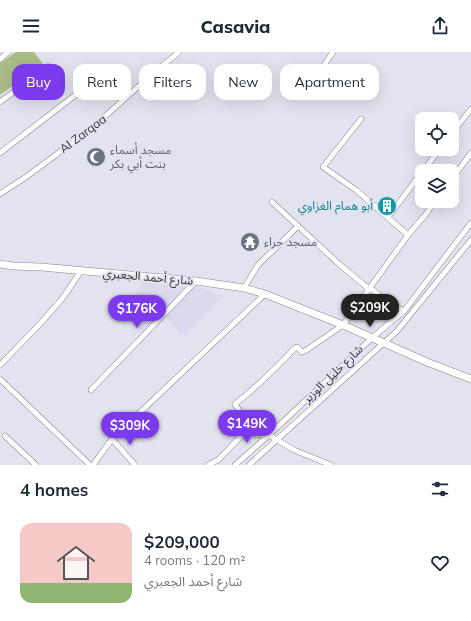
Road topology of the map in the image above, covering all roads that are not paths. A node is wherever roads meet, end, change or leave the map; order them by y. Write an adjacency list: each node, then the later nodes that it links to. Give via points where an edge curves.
1 (8, 52): 4 (street)
2 (179, 52): 16 (street, Al Zarqaa, via 92,129)
3 (333, 52): 5 (street)
4 (0, 59)
5 (325, 64)
6 (12, 93): 8 (street)
7 (73, 97): 12 (street)
8 (0, 102)
9 (471, 109): 11 (street)
10 (361, 119): 19 (street, via 323,167)
11 (459, 124)
12 (0, 153)
13 (471, 153): 14 (street)
14 (459, 169)
15 (415, 182): 19 (street)
16 (0, 194)
17 (272, 202): 21 (street)
18 (430, 208): 22 (street)
19 (388, 217): 22 (street)
20 (471, 223): 30 (street, شارع خليل الوزير)
21 (298, 226): 27 (street, via 258,265); 28 (street)
22 (408, 236): 28 (street)
23 (471, 240): 33 (street, شارع خليل الوزير, via 397,331)
24 (0, 264): 25 (street, شارع أحمد الجعبري)
25 (81, 271): 26 (street, شارع أحمد الجعبري); 34 (street, via 40,325)
26 (196, 281): 27 (street, شارع أحمد الجعبري); 37 (street)
27 (244, 288): 29 (street, شارع أحمد الجعبري)
28 (370, 290): 30 (street); 31 (street)
29 (265, 294): 31 (street, شارع أحمد الجعبري); 41 (street)
30 (404, 311): 32 (street, شارع خليل الوزير)
31 (343, 325): 32 (street, شارع أحمد الجعبري); 38 (street, via 305,351 295,348 258,386 235,404)
32 (373, 337): 33 (street, شارع أحمد الجعبري); 39 (street, شارع خليل الوزير)
33 (385, 342): 36 (street, شارع أحمد الجعبري); 42 (street, شارع خليل الوزير)
34 (0, 365)
35 (0, 378): 44 (street)
36 (471, 379)
37 (91, 390)
38 (250, 427): 39 (street, via 256,435); 47 (street, via 218,460)
39 (269, 435): 42 (street); 48 (street, شارع خليل الوزير)
40 (5, 436): 43 (street)
41 (112, 439): 45 (street); 46 (street)
42 (277, 440): 49 (street, شارع خليل الوزير); 50 (street)
43 (36, 465)
44 (90, 465)
45 (93, 465)
46 (135, 465)
47 (208, 465)
48 (235, 465)
49 (249, 465)
50 (331, 465)

